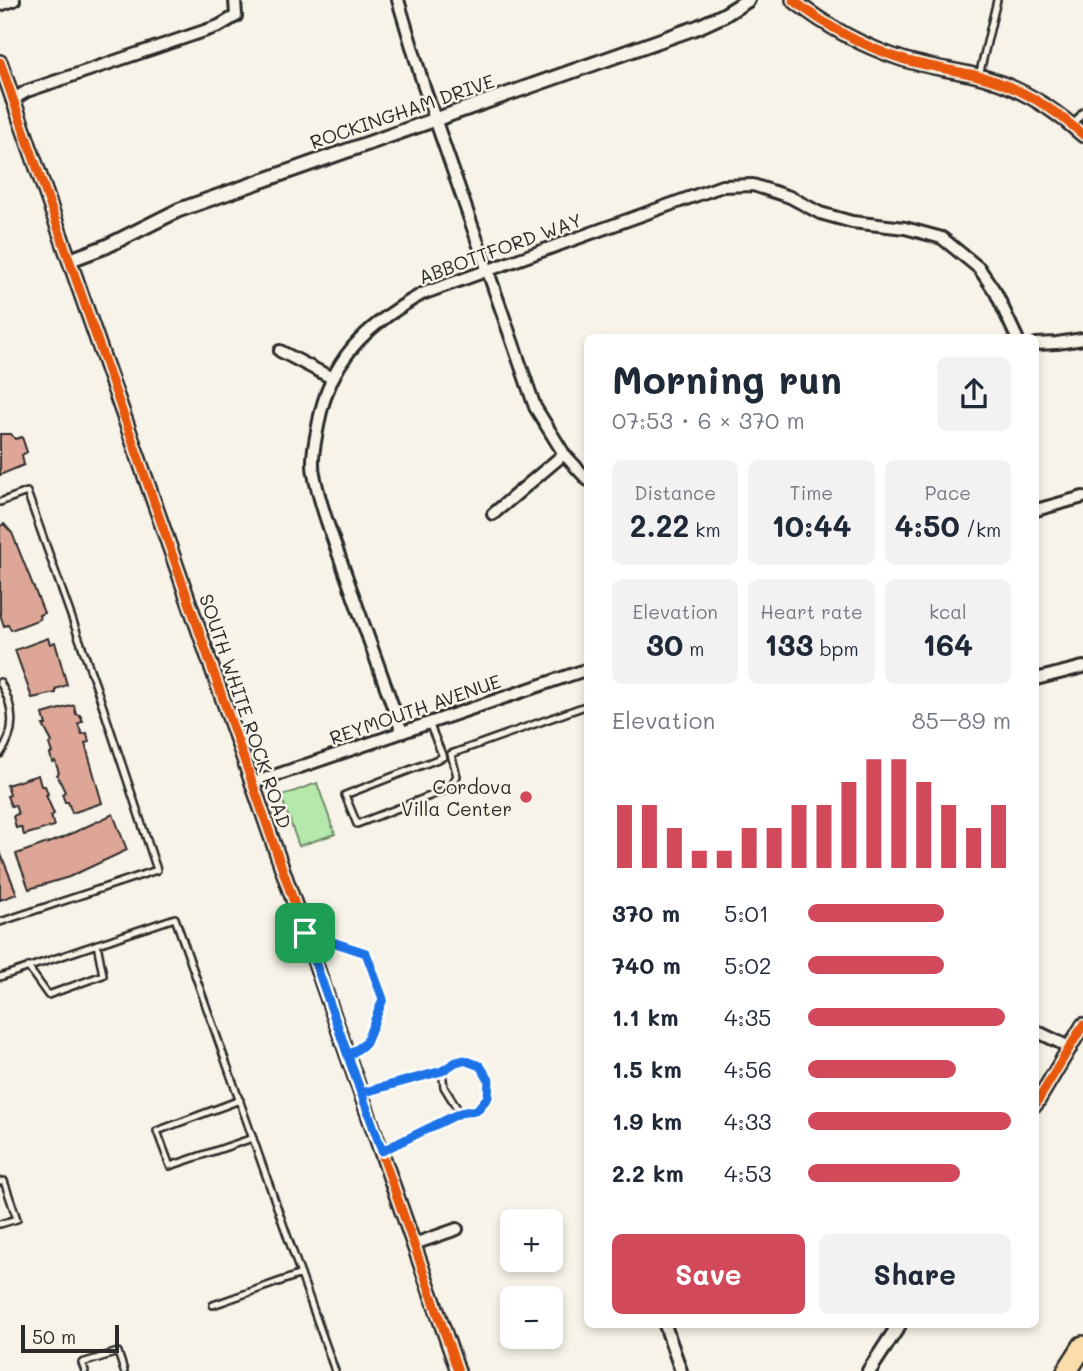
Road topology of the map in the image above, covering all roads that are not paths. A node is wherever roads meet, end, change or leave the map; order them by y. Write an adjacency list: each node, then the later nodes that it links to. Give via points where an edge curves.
1 (14, 0): 7 (street)
2 (235, 0): 10 (street, via 236,16 219,26)
3 (398, 0): 12 (street)
4 (748, 0): 12 (street, ROCKINGHAM DRIVE, via 698,27)
5 (793, 0): 9 (street, via 873,49)
6 (997, 0): 9 (lane)
7 (0, 5)
8 (0, 62): 10 (street, SOUTH WHITE ROCK ROAD)
9 (979, 76): 13 (street, via 1032,97)
10 (12, 100): 15 (street, SOUTH WHITE ROCK ROAD)
11 (1083, 112): 13 (lane)
12 (435, 119): 15 (street, ROCKINGHAM DRIVE, via 179,210); 16 (street)
13 (1073, 125): 14 (street)
14 (1083, 135)
15 (70, 260): 38 (street, SOUTH WHITE ROCK ROAD)
16 (489, 271): 17 (street, ABBOTTFORD WAY, via 722,186 753,185 852,222 942,237 979,268); 21 (street, ABBOTTFORD WAY, via 422,294 386,314 361,337); 22 (street, via 535,407)
17 (1015, 334)
18 (1083, 338): 19 (street)
19 (1039, 344)
20 (280, 351): 21 (street)
21 (332, 378): 34 (street, ABBOTTFORD WAY, via 314,443 314,474)
22 (564, 454): 23 (street); 27 (street)
23 (584, 476)
24 (1083, 497): 26 (street)
25 (0, 502): 39 (lane, via 27,492 158,870)
26 (1039, 509)
27 (493, 514)
28 (1083, 667): 30 (street)
29 (584, 670): 33 (street, REYMOUTH AVENUE)
30 (1039, 678)
31 (0, 682): 35 (lane, via 14,713)
32 (584, 706): 36 (lane)
33 (429, 723): 34 (street, REYMOUTH AVENUE); 37 (lane)
34 (402, 732): 38 (street, REYMOUTH AVENUE)
35 (0, 754)
36 (451, 754): 37 (lane); 37 (lane, via 457,776 448,789 357,824 345,794)
37 (443, 757)
38 (253, 783): 40 (street, SOUTH WHITE ROCK ROAD)
39 (0, 922)
40 (305, 933): 47 (street, SOUTH WHITE ROCK ROAD); 47 (lane, via 366,953 383,999 366,1043)
41 (97, 944): 42 (lane); 42 (lane, via 103,975 48,995); 51 (lane, via 176,918)
42 (28, 967): 43 (lane)
43 (0, 976)
44 (1083, 1025): 46 (street)
45 (1039, 1032): 46 (street)
46 (1070, 1048): 50 (street)
47 (348, 1056): 49 (street, SOUTH WHITE ROCK ROAD)
48 (442, 1071): 49 (lane); 52 (lane, via 444,1087); 52 (lane, via 464,1060 486,1073 490,1089 483,1105)
49 (361, 1093): 54 (street, SOUTH WHITE ROCK ROAD)
50 (1039, 1099)
51 (240, 1100): 53 (lane); 53 (lane, via 157,1131 170,1166)
52 (460, 1113): 54 (lane)
53 (253, 1138): 59 (lane)
54 (382, 1151): 58 (street, SOUTH WHITE ROCK ROAD)
55 (0, 1182): 56 (lane, via 4,1181 17,1219)
56 (0, 1224)
57 (457, 1229): 58 (street)
58 (414, 1244): 67 (street, SOUTH WHITE ROCK ROAD)
59 (301, 1274): 60 (lane); 66 (lane)
60 (213, 1305)
61 (668, 1328): 68 (street)
62 (897, 1328): 69 (street)
63 (1083, 1346): 70 (highway)
64 (85, 1371): 65 (lane, via 82,1363 118,1352)
65 (124, 1371)
66 (335, 1371)
67 (458, 1371)
68 (681, 1371)
69 (869, 1371)
70 (1066, 1371)

